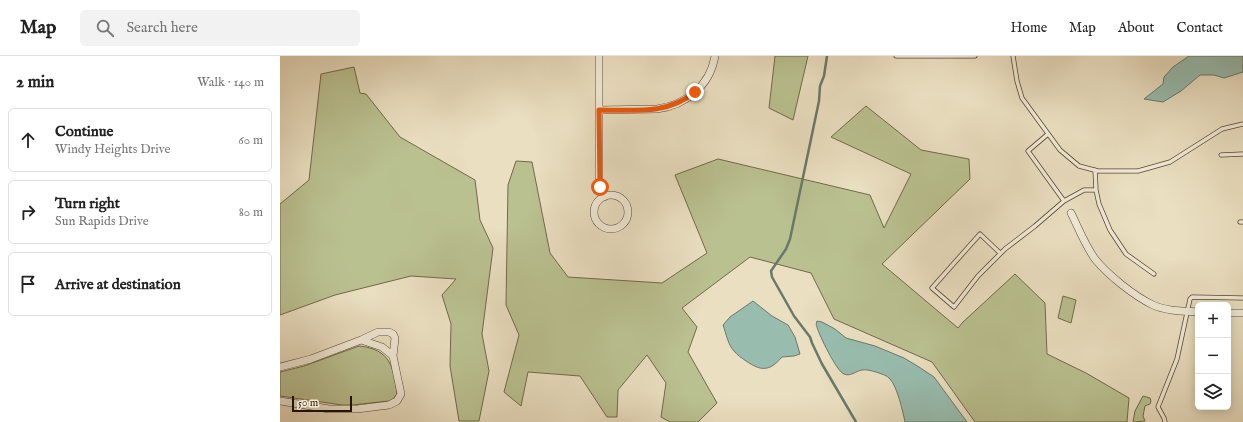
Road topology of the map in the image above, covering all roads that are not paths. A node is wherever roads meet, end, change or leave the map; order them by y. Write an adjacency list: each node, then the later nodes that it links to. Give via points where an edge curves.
1 (599, 56): 6 (street)
2 (714, 56): 6 (street, via 709,73 701,86 681,102 657,109)
3 (896, 56): 4 (lane)
4 (975, 56)
5 (1013, 56): 8 (lane, via 1022,98)
6 (599, 110): 13 (street, via 599,182)
7 (1243, 124): 11 (lane, via 1222,129 1170,162 1138,171)
8 (1048, 134): 11 (lane, via 1060,150 1080,166); 14 (lane, via 1028,151)
9 (1243, 154): 10 (lane)
10 (1221, 155)
11 (1095, 170): 12 (lane)
12 (1096, 190): 14 (lane, via 1084,190); 17 (lane, via 1110,230 1126,254)
13 (604, 197): 13 (street, via 595,206 595,219 604,228 617,228 626,218 626,206 617,197)
14 (1064, 201): 16 (lane)
15 (1071, 213): 19 (street, via 1094,258 1106,272 1153,305)
16 (1000, 253): 16 (lane, via 954,307 932,288 980,234)
17 (1154, 274)
18 (1243, 298): 19 (lane, via 1192,297)
19 (1187, 311): 20 (street); 27 (lane, via 1177,359 1158,407)
20 (1195, 312)
21 (1231, 313): 22 (street)
22 (1243, 313)
23 (361, 340): 24 (street); 24 (street, via 378,332 389,332 395,338); 25 (street, via 311,359)
24 (394, 356): 26 (street, via 400,394 394,404 336,410)
25 (280, 367)
26 (280, 401)
27 (1164, 422)

